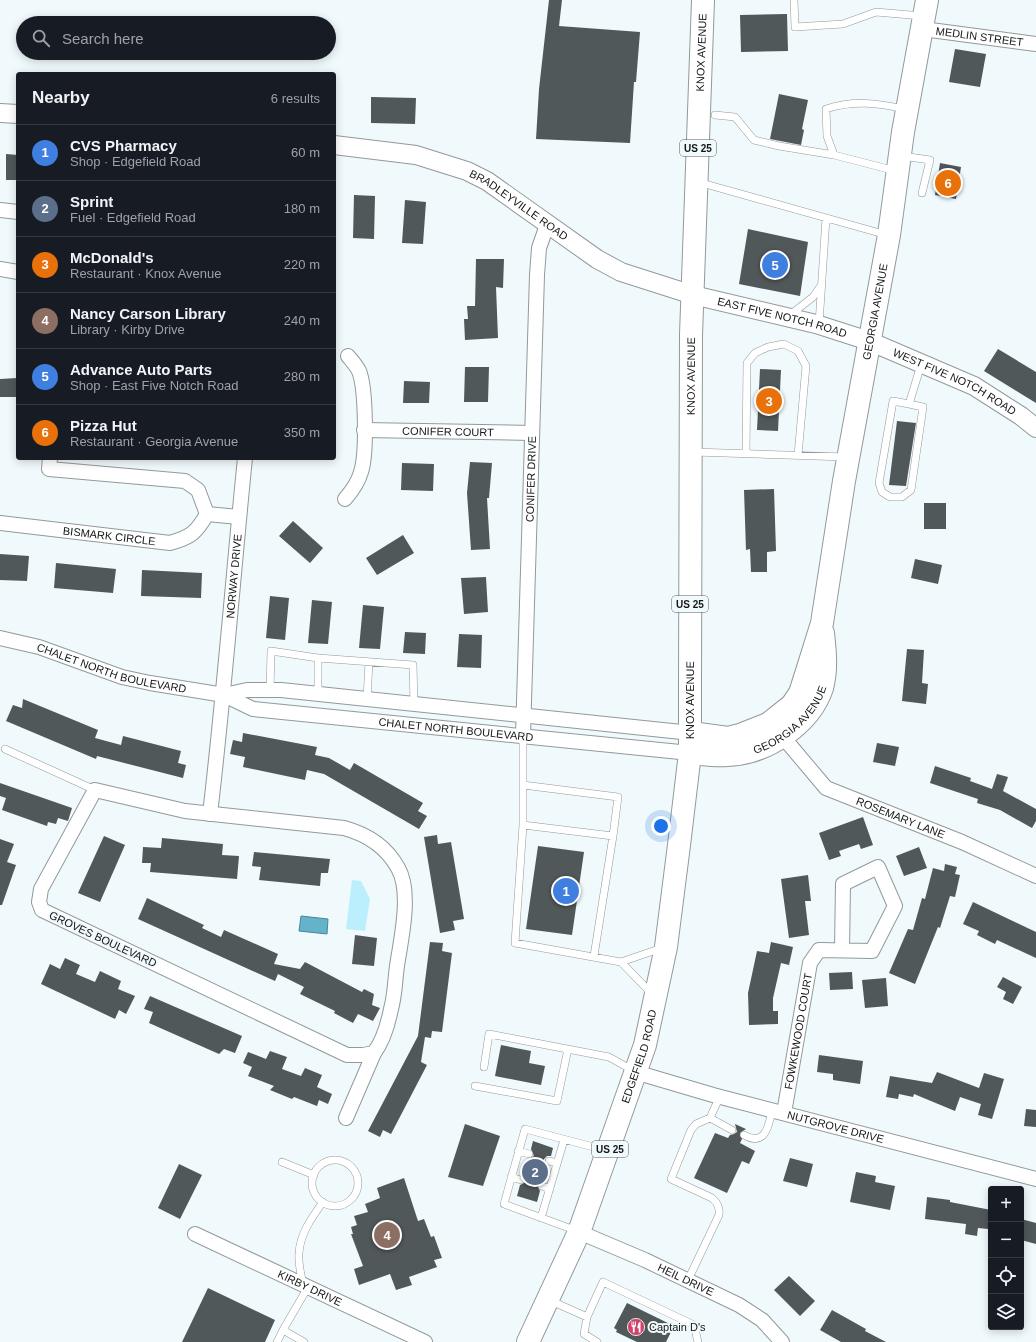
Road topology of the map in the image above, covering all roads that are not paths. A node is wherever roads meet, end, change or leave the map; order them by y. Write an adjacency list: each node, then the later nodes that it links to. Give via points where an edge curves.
1 (703, 0): 12 (main road, KNOX AVENUE / US 25)
2 (794, 0): 3 (lane, via 795,27 843,24 876,12)
3 (925, 15): 4 (street, MEDLIN STREET); 5 (main road, GEORGIA AVENUE)
4 (1036, 44)
5 (907, 110): 10 (lane, via 874,103 839,105 826,109 827,136); 11 (main road, GEORGIA AVENUE)
6 (0, 113): 7 (street)
7 (16, 114)
8 (715, 115): 10 (lane, via 735,117 754,140)
9 (336, 145): 17 (street, BRADLEYVILLE ROAD, via 416,154 467,171 487,181)
10 (834, 155): 11 (lane)
11 (899, 164): 13 (lane, via 930,160); 18 (main road, GEORGIA AVENUE)
12 (697, 182): 16 (lane); 22 (main road, KNOX AVENUE / US 25)
13 (922, 193)
14 (0, 210): 15 (street)
15 (16, 212)
16 (826, 218): 18 (lane); 21 (lane)
17 (547, 225): 22 (street, BRADLEYVILLE ROAD, via 620,272); 31 (street, CONIFER DRIVE, via 539,248)
18 (889, 235): 25 (main road, GEORGIA AVENUE)
19 (0, 269): 20 (street)
20 (16, 272)
21 (820, 287): 23 (lane, via 813,297); 24 (lane)
22 (693, 296): 23 (street, EAST FIVE NOTCH ROAD); 32 (main road, KNOX AVENUE / US 25)
23 (786, 318): 24 (street, EAST FIVE NOTCH ROAD)
24 (819, 325): 25 (street, EAST FIVE NOTCH ROAD)
25 (869, 341): 27 (street, WEST FIVE NOTCH ROAD); 35 (main road, GEORGIA AVENUE)
26 (348, 356): 30 (street, via 359,371 362,381)
27 (921, 364): 28 (lane); 29 (street, WEST FIVE NOTCH ROAD, via 974,386)
28 (909, 404): 28 (lane, via 893,401 879,483 882,492 890,497 902,497 911,490 923,407)
29 (1036, 428)
30 (364, 430): 31 (street, CONIFER COURT); 38 (street, via 361,472)
31 (531, 433): 51 (street, CONIFER DRIVE)
32 (690, 452): 33 (lane); 54 (main road, KNOX AVENUE / US 25)
33 (746, 454): 34 (lane); 34 (lane, via 747,363 755,353 784,344 798,351 806,366)
34 (798, 456): 35 (lane)
35 (848, 457): 42 (main road, GEORGIA AVENUE)
36 (245, 460): 40 (street, NORWAY DRIVE)
37 (50, 464): 39 (street, via 185,481 198,490)
38 (345, 499)
39 (207, 514): 40 (street); 41 (street, BISMARK CIRCLE, via 198,530 185,539 170,543)
40 (239, 517): 48 (street, NORWAY DRIVE)
41 (0, 523)
42 (822, 623): 53 (main road, GEORGIA AVENUE, via 826,661 822,686 810,712); 54 (main road, GEORGIA AVENUE, via 800,693 786,709 768,724 740,735)
43 (0, 638): 48 (street, CHALET NORTH BOULEVARD, via 39,647 122,677)
44 (318, 658): 45 (lane); 46 (lane, via 271,651); 47 (lane)
45 (369, 662): 49 (lane); 50 (lane, via 413,665)
46 (270, 690): 47 (street, CHALET NORTH BOULEVARD); 48 (street, CHALET NORTH BOULEVARD, via 247,690)
47 (318, 694): 49 (street, CHALET NORTH BOULEVARD)
48 (224, 695): 52 (street, CHALET NORTH BOULEVARD, via 253,708); 58 (street)
49 (367, 698): 50 (street, CHALET NORTH BOULEVARD)
50 (414, 704): 51 (street, CHALET NORTH BOULEVARD)
51 (523, 715): 52 (street, CONIFER DRIVE); 54 (street, CHALET NORTH BOULEVARD)
52 (523, 735): 54 (street, CHALET NORTH BOULEVARD); 56 (lane)
53 (782, 737): 54 (main road, GEORGIA AVENUE, via 741,753 728,755); 61 (street, ROSEMARY LANE, via 826,788 962,842)
54 (691, 743): 62 (main road, EDGEFIELD ROAD / US 25)
55 (4, 748): 57 (lane)
56 (523, 786): 59 (lane); 60 (lane, via 618,797)
57 (95, 790): 58 (street, via 184,811); 68 (street, GROVES BOULEVARD, via 41,889 39,902 42,910 347,1055 363,1056)
58 (210, 814): 68 (street, via 344,828 375,841 399,868 404,885 405,904 392,1001 380,1045)
59 (523, 824): 60 (lane); 64 (lane, via 515,943)
60 (613, 836): 64 (lane)
61 (1036, 876)
62 (666, 947): 65 (lane); 66 (main road, EDGEFIELD ROAD / US 25)
63 (842, 950): 63 (street, FOWKEWOOD COURT, via 872,951 895,906 878,867 843,884); 73 (street, FOWKEWOOD COURT, via 819,950 810,963)
64 (594, 956): 65 (lane)
65 (621, 962): 66 (lane)
66 (656, 999): 70 (main road, EDGEFIELD ROAD / US 25, via 645,1045)
67 (568, 1049): 69 (lane, via 489,1034); 70 (lane, via 609,1057); 71 (lane, via 557,1101)
68 (374, 1053): 74 (street)
69 (484, 1067)
70 (635, 1072): 72 (street, NUTGROVE DRIVE); 80 (main road, EDGEFIELD ROAD / US 25)
71 (475, 1086)
72 (720, 1096): 73 (street, NUTGROVE DRIVE); 75 (lane)
73 (778, 1112): 77 (lane, via 762,1135 749,1138); 87 (street, NUTGROVE DRIVE)
74 (346, 1118)
75 (710, 1118): 76 (lane); 95 (lane, via 696,1124 691,1130 671,1179 712,1198 720,1210)
76 (732, 1130)
77 (744, 1135)
78 (564, 1140): 79 (lane, via 525,1129); 80 (lane); 84 (lane)
79 (518, 1151): 81 (lane); 86 (lane)
80 (609, 1151): 93 (main road, EDGEFIELD ROAD / US 25)
81 (529, 1154)
82 (549, 1160): 84 (lane)
83 (282, 1162): 85 (lane)
84 (557, 1163): 90 (lane)
85 (314, 1175): 91 (lane, via 312,1187); 91 (lane, via 319,1167 332,1160 347,1164 357,1176 356,1191 347,1202 333,1206)
86 (511, 1177): 88 (lane); 92 (lane, via 504,1204)
87 (1036, 1179)
88 (521, 1180)
89 (542, 1186): 90 (lane)
90 (550, 1188): 92 (lane)
91 (323, 1202): 96 (lane, via 310,1221 298,1254)
92 (541, 1218): 93 (lane)
93 (579, 1232): 95 (street, HEIL DRIVE); 97 (main road, EDGEFIELD ROAD / US 25)
94 (195, 1234): 96 (street, KIRBY DRIVE)
95 (688, 1280): 106 (street, HEIL DRIVE, via 756,1316)
96 (305, 1286): 99 (lane); 102 (street, KIRBY DRIVE)
97 (548, 1300): 98 (lane); 103 (main road, EDGEFIELD ROAD / US 25)
98 (587, 1317): 104 (lane, via 584,1334); 105 (lane, via 603,1282 694,1325)
99 (283, 1330): 100 (lane); 101 (lane)
100 (277, 1342)
101 (304, 1342)
102 (425, 1342)
103 (528, 1342)
104 (597, 1342)
105 (698, 1342)
106 (782, 1342)

